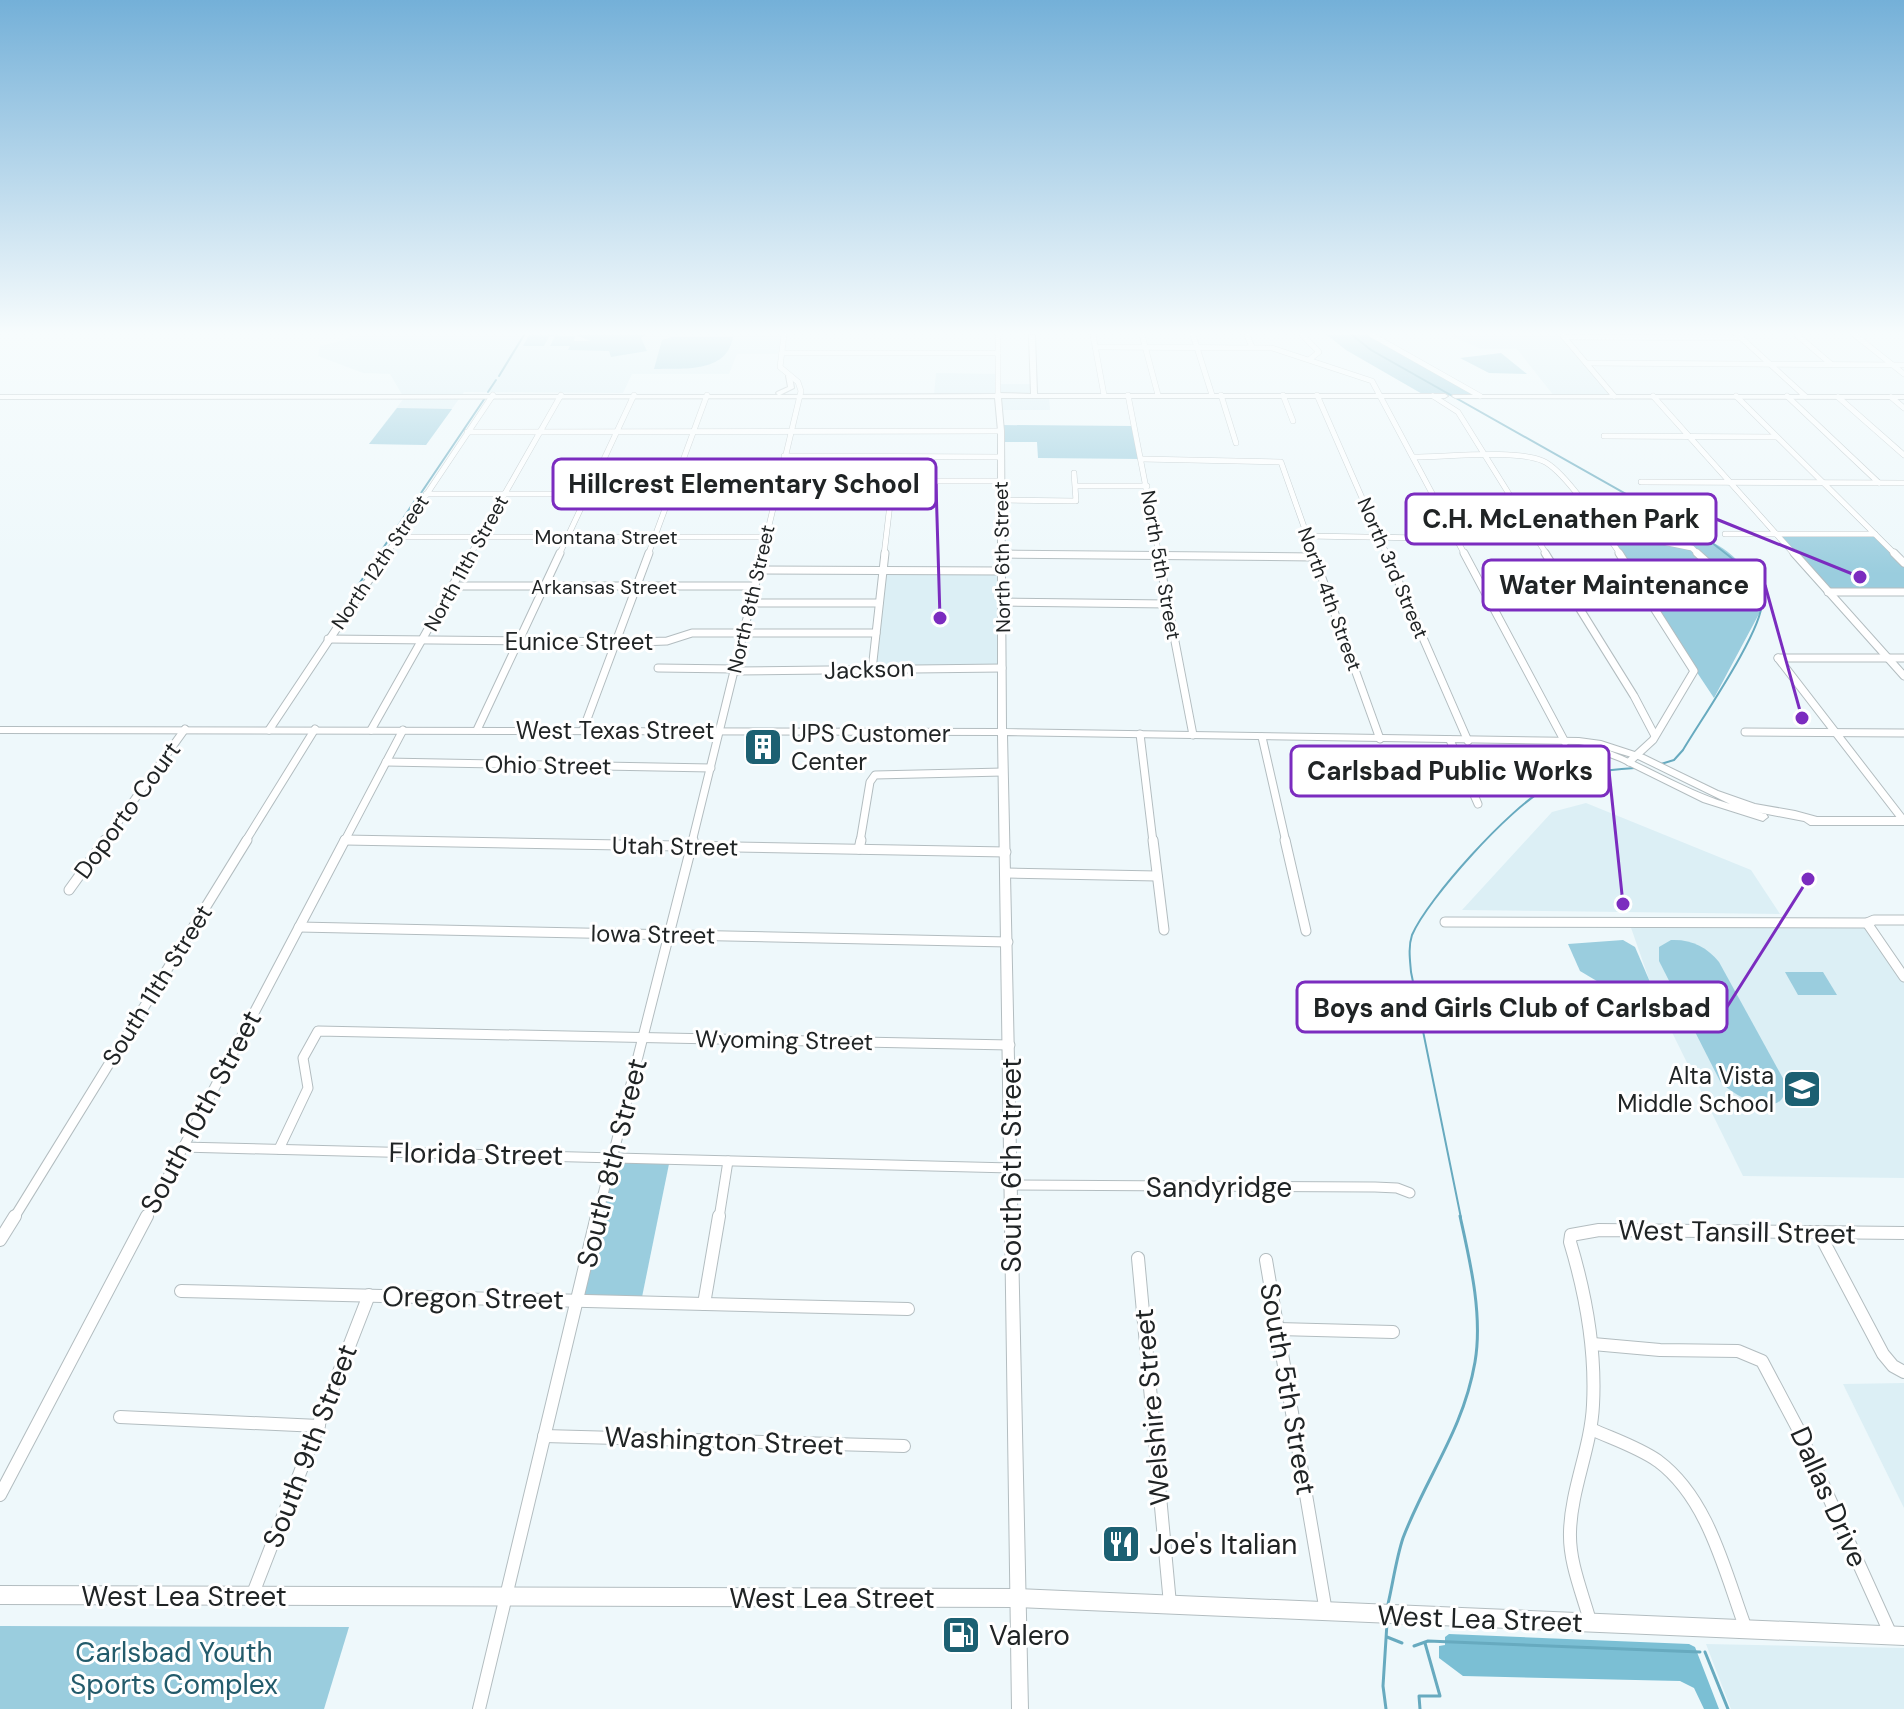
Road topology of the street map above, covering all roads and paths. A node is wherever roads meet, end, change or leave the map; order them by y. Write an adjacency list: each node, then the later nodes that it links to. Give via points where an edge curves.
1 (479, 415): 19 (street, North 12th Street)
2 (550, 415): 20 (street, North 11th Street)
3 (624, 415): 21 (street)
4 (700, 415): 22 (street)
5 (795, 415): 23 (street, North 8th Street)
6 (1000, 415): 18 (street, North 6th Street)
7 (1132, 415): 33 (street, North 5th Street)
8 (1227, 415): 27 (street)
9 (1291, 415): 17 (street)
10 (1326, 415): 60 (street, North 3rd Street)
11 (1392, 415): 31 (street)
12 (1460, 415): 32 (street)
13 (1670, 415): 25 (street)
14 (1754, 415): 26 (street)
15 (1807, 415): 40 (street)
16 (1858, 415): 28 (street)
17 (1293, 421)
18 (1001, 431): 23 (street); 30 (street, North 6th Street)
19 (467, 432): 20 (street); 44 (street, North 12th Street)
20 (540, 432): 21 (street); 45 (street, North 11th Street)
21 (616, 432): 22 (street); 46 (street)
22 (694, 432): 23 (street); 47 (street)
23 (790, 432): 29 (street, North 8th Street)
24 (1604, 436): 25 (street)
25 (1690, 437): 26 (street); 38 (street)
26 (1776, 437): 39 (street)
27 (1236, 443)
28 (1904, 455)
29 (784, 456): 30 (street); 35 (street, North 8th Street)
30 (1001, 457): 36 (street, North 6th Street)
31 (1414, 457): 32 (street); 61 (street)
32 (1486, 458): 62 (street); 63 (street, via 1535,459 1551,465)
33 (1142, 459): 43 (street, North 5th Street); 55 (street, North 4th Street, via 1279,460)
34 (1074, 473): 42 (street)
35 (778, 481): 36 (street); 48 (street, North 8th Street)
36 (1001, 481): 49 (street, North 6th Street)
37 (1641, 482): 38 (street)
38 (1731, 482): 39 (street); 52 (street)
39 (1823, 483): 40 (street); 53 (street)
40 (1879, 483): 41 (street)
41 (1904, 483)
42 (1076, 486): 43 (street); 49 (street, via 1075,501)
43 (1147, 486): 65 (street, North 5th Street)
44 (426, 494): 45 (street); 56 (street, North 12th Street)
45 (505, 494): 46 (street); 57 (street, North 11th Street)
46 (587, 494): 47 (street); 58 (street)
47 (671, 494): 48 (street); 54 (street)
48 (776, 494): 59 (street, North 8th Street)
49 (1001, 500): 64 (street, North 6th Street)
50 (890, 504): 70 (street)
51 (1725, 534): 52 (street)
52 (1777, 534): 53 (street); 76 (street)
53 (1875, 534): 68 (street)
54 (655, 536): 58 (street, Montana Street); 59 (street, Montana Street); 75 (street)
55 (1307, 536): 60 (street); 66 (street, North 4th Street)
56 (397, 537): 57 (street, Montana Street); 84 (street, North 12th Street)
57 (480, 537): 58 (street, Montana Street); 72 (street, North 11th Street)
58 (567, 537): 74 (street)
59 (766, 537): 69 (street, North 8th Street)
60 (1379, 537): 61 (street); 114 (street, North 3rd Street)
61 (1457, 538): 62 (street); 115 (street)
62 (1536, 539): 63 (street); 109 (street)
63 (1609, 539): 67 (street, via 1679,543); 109 (street, via 1694,671)
64 (1002, 554): 65 (street); 71 (street, North 6th Street)
65 (1159, 556): 66 (street); 81 (street, North 5th Street)
66 (1315, 557): 112 (street, North 4th Street)
67 (1707, 562)
68 (1904, 563)
69 (759, 570): 70 (street); 73 (street, North 8th Street)
70 (883, 570): 71 (street); 80 (street)
71 (1002, 571): 78 (street, North 6th Street)
72 (453, 586): 74 (street, Arkansas Street); 85 (street, North 11th Street)
73 (755, 586): 75 (street, Arkansas Street); 79 (street, North 8th Street)
74 (545, 587): 75 (street, Arkansas Street); 86 (street)
75 (636, 587): 87 (street)
76 (1828, 592): 77 (street); 88 (street)
77 (1904, 592)
78 (1002, 602): 81 (street); 91 (street, North 6th Street)
79 (751, 603): 80 (street); 83 (street, North 8th Street)
80 (879, 603): 82 (street)
81 (1168, 604): 110 (street, North 5th Street)
82 (876, 633): 83 (street, Eunice Street); 93 (street)
83 (744, 634): 87 (street, Eunice Street); 92 (street, North 8th Street)
84 (328, 639): 85 (street, Eunice Street); 98 (street, North 12th Street)
85 (423, 640): 86 (street, Eunice Street); 99 (street, North 11th Street)
86 (519, 641): 87 (street, Eunice Street); 101 (street)
87 (617, 641): 102 (street)
88 (1888, 658): 89 (street); 94 (street); 106 (street, via 1778,658)
89 (1904, 658)
90 (658, 668): 92 (street, Jackson)
91 (1002, 668): 93 (street, Jackson); 104 (street, North 6th Street)
92 (735, 670): 93 (street, Jackson); 103 (street, North 8th Street)
93 (872, 670)
94 (1904, 676)
95 (185, 729): 97 (street, West Texas Street); 98 (street, West Texas Street); 130 (street, Doporto Court)
96 (315, 729): 98 (street, West Texas Street); 99 (street, West Texas Street); 151 (street, South 11th Street)
97 (0, 730)
98 (269, 730)
99 (371, 730): 100 (street, West Texas Street)
100 (403, 730): 101 (street, West Texas Street); 117 (street, South 10th Street)
101 (477, 730): 102 (street, West Texas Street)
102 (583, 730): 103 (street, West Texas Street)
103 (720, 731): 104 (street, West Texas Street); 119 (street, South 8th Street)
104 (1002, 732): 108 (street, West Texas Street); 120 (street, South 6th Street)
105 (1745, 732): 106 (street)
106 (1837, 733): 107 (street); 123 (street)
107 (1904, 733)
108 (1140, 734): 110 (street, West Texas Street); 129 (street)
109 (1654, 734): 116 (street)
110 (1193, 735): 111 (street, West Texas Street)
111 (1262, 737): 112 (street, West Texas Street); 136 (street)
112 (1380, 739): 113 (street, West Texas Street)
113 (1450, 740): 114 (street, West Texas Street); 121 (street)
114 (1468, 741): 115 (street, West Texas Street)
115 (1565, 742): 116 (street, West Texas Street); 118 (street, West Texas Street)
116 (1642, 755): 118 (street); 122 (street, West Texas Street, via 1743,804)
117 (386, 762): 119 (street, Ohio Street); 124 (street, South 10th Street)
118 (1629, 762): 122 (street, West Texas Street, via 1731,809)
119 (711, 768): 125 (street, South 8th Street)
120 (1003, 772): 126 (street, via 877,775 870,782); 127 (street, South 6th Street)
121 (1478, 804)
122 (1814, 820): 123 (street)
123 (1904, 821)
124 (345, 840): 125 (street, Utah Street); 134 (street, South 10th Street)
125 (691, 846): 126 (street, Utah Street); 137 (street, South 8th Street)
126 (859, 849): 127 (street, Utah Street)
127 (1006, 852): 128 (street, South 6th Street)
128 (1007, 873): 129 (street); 138 (street, South 6th Street)
129 (1157, 876): 135 (street)
130 (69, 890)
131 (1904, 920): 133 (street)
132 (1445, 922): 133 (street)
133 (1867, 923): 139 (street)
134 (299, 927): 137 (street, Iowa Street); 142 (street, South 10th Street)
135 (1164, 930)
136 (1306, 931)
137 (669, 934): 138 (street, Iowa Street); 140 (street, South 8th Street)
138 (1008, 942): 141 (street, South 6th Street)
139 (1904, 977)
140 (644, 1037): 141 (street, Wyoming Street); 143 (street, Wyoming Street, via 318,1031 301,1060 308,1088); 144 (street, South 8th Street)
141 (1010, 1045): 146 (street, South 6th Street)
142 (182, 1147): 143 (street, Florida Street); 168 (street, South 10th Street)
143 (279, 1149): 144 (street, Florida Street)
144 (614, 1158): 145 (street, Florida Street); 156 (street, South 8th Street)
145 (728, 1161): 146 (street, Florida Street); 157 (street)
146 (1011, 1168): 147 (street, South 6th Street)
147 (1011, 1185): 148 (street, Sandyridge, via 1375,1187); 172 (street, South 6th Street)
148 (1410, 1193)
149 (1819, 1233): 150 (street, West Tansill Street); 161 (street, West Tansill Street, via 1599,1230 1571,1235); 162 (street, via 1883,1354)
150 (1904, 1233)
151 (0, 1240)
152 (1138, 1258): 173 (street, Welshire Street)
153 (1266, 1260): 159 (street, South 5th Street)
154 (181, 1291): 155 (street, Oregon Street)
155 (369, 1295): 156 (street, Oregon Street); 164 (street, South 9th Street)
156 (576, 1300): 157 (street, Oregon Street); 166 (street, South 8th Street)
157 (704, 1304): 158 (street, Oregon Street)
158 (908, 1309)
159 (1278, 1329): 160 (street); 174 (street, South 5th Street)
160 (1393, 1332)
161 (1593, 1344): 165 (street); 177 (street, Dallas Drive, via 1738,1351 1762,1361)
162 (1903, 1372)
163 (120, 1417): 164 (street)
164 (319, 1426): 170 (street, South 9th Street)
165 (1591, 1429): 175 (street, via 1570,1542); 176 (street, via 1660,1463 1681,1483 1700,1512)
166 (544, 1436): 167 (street, Washington Street); 171 (street, South 8th Street)
167 (904, 1446)
168 (0, 1495)
169 (0, 1595): 170 (main road, West Lea Street)
170 (251, 1596): 171 (main road, West Lea Street)
171 (507, 1597): 172 (main road, West Lea Street); 178 (street, South 8th Street)
172 (1017, 1598): 173 (main road, West Lea Street); 179 (street, South 6th Street)
173 (1170, 1605): 174 (main road, West Lea Street)
174 (1326, 1613): 175 (main road, West Lea Street)
175 (1590, 1622): 176 (main road, West Lea Street)
176 (1746, 1630): 177 (main road, West Lea Street)
177 (1898, 1636)
178 (479, 1709)
179 (1020, 1709)

